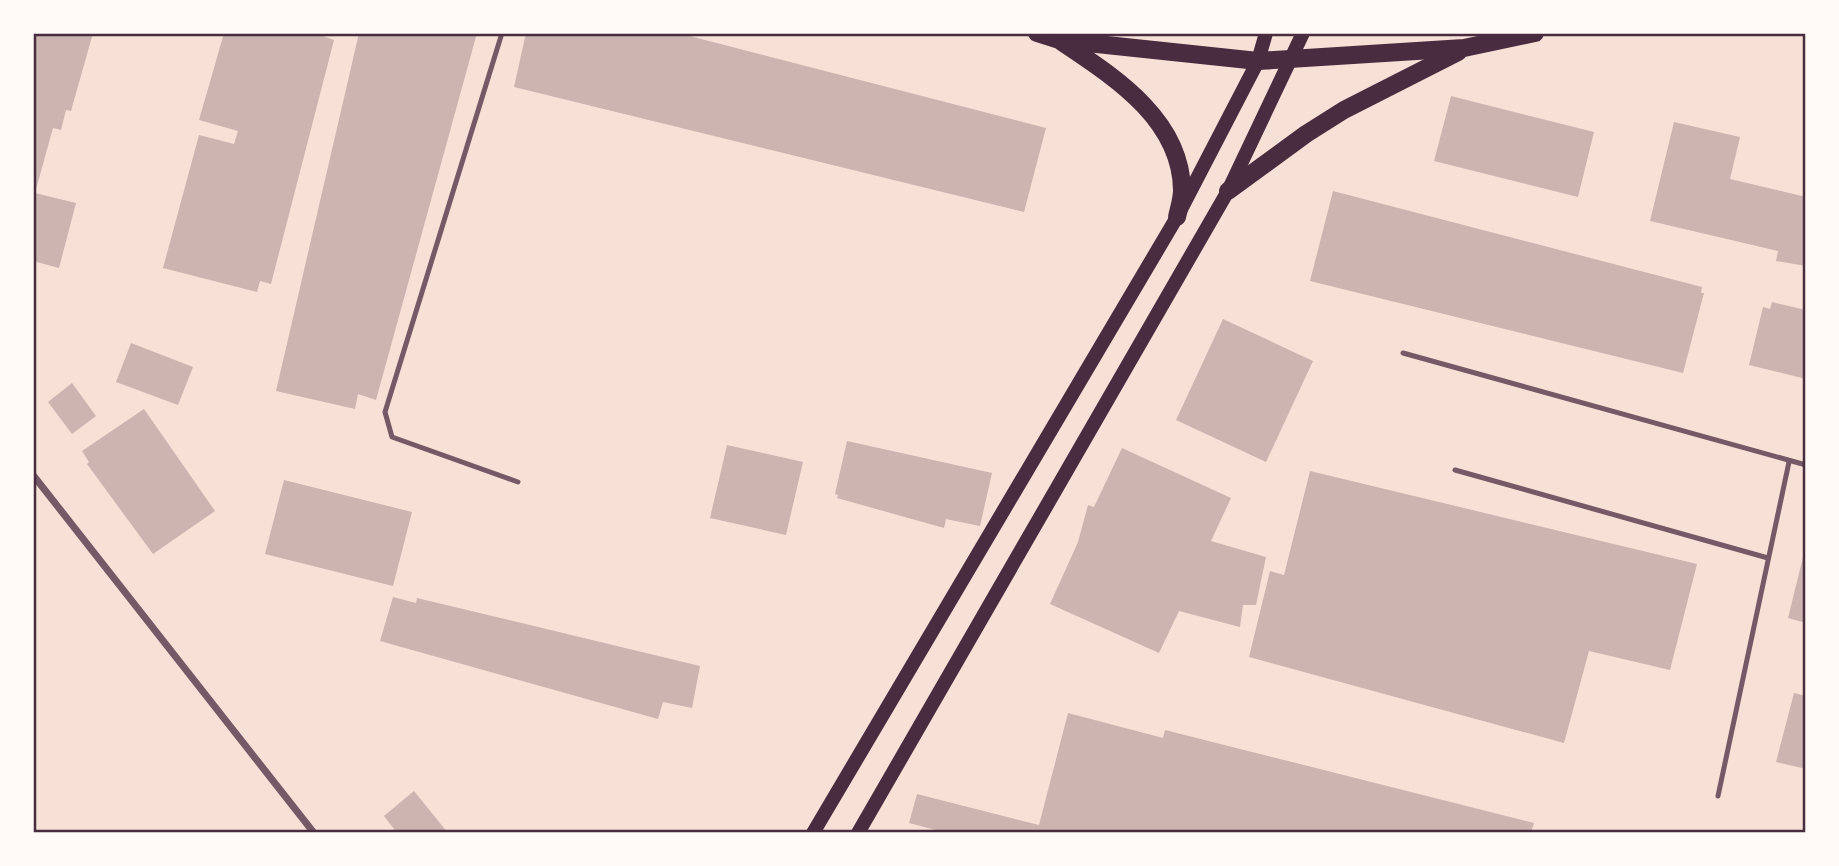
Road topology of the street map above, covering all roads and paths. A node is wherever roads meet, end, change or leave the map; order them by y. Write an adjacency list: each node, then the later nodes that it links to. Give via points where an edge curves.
1 (502, 33): 17 (lane, via 385,412 392,437)
2 (1037, 33): 6 (main road)
3 (1266, 33): 9 (main road)
4 (1303, 33): 8 (main road)
5 (1535, 33): 7 (main road)
6 (1059, 40): 9 (main road); 11 (main road, via 1148,108 1165,133 1177,156 1182,191)
7 (1464, 48): 8 (main road); 10 (main road, via 1325,122)
8 (1291, 60): 9 (main road); 10 (main road)
9 (1258, 61): 11 (main road)
10 (1228, 191): 22 (main road)
11 (1177, 217): 21 (main road)
12 (1403, 353): 13 (lane)
13 (1789, 462): 14 (lane); 18 (lane)
14 (1806, 465)
15 (1455, 470): 18 (lane)
16 (33, 475): 20 (street)
17 (518, 482)
18 (1768, 558): 19 (lane)
19 (1718, 796)
20 (314, 833)
21 (813, 833)
22 (858, 833)

